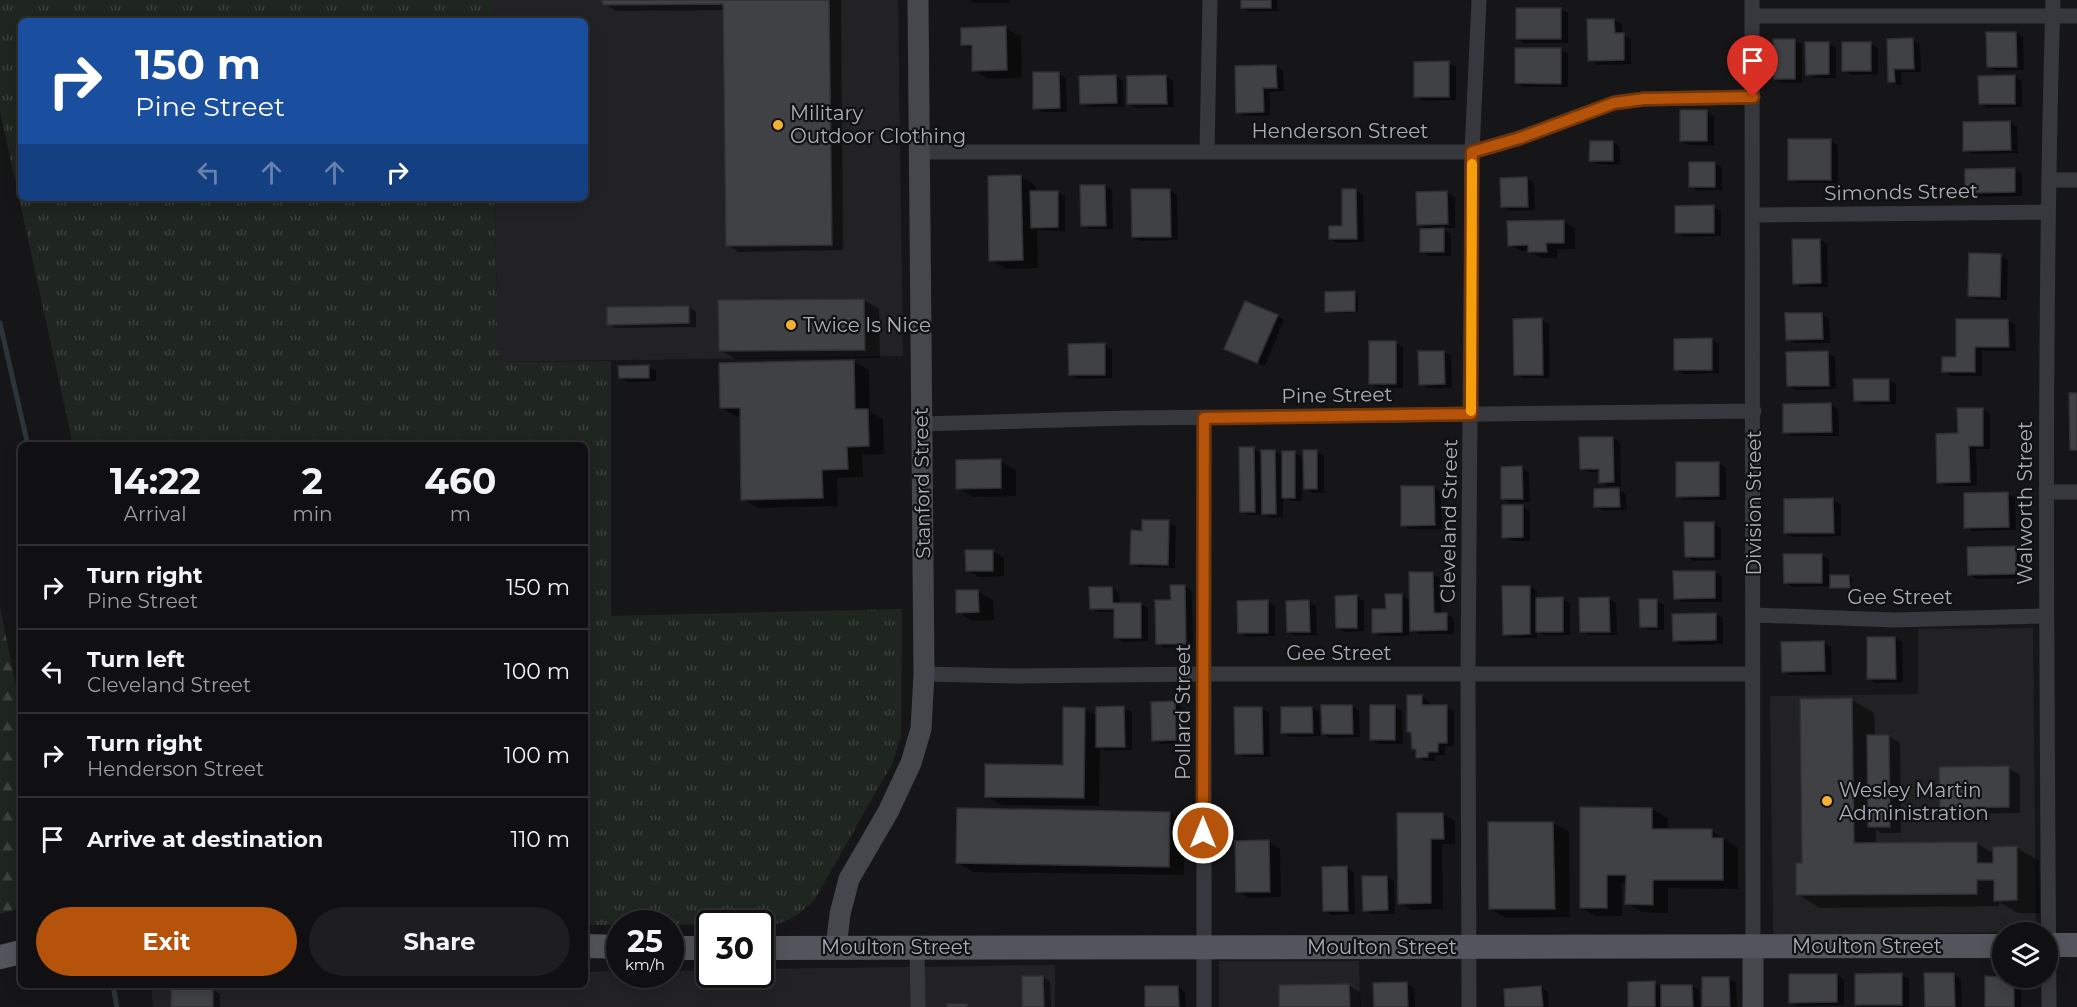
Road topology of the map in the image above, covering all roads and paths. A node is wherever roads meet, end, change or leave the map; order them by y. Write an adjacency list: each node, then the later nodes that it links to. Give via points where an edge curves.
1 (918, 0): 11 (street, Stanford Street)
2 (1210, 0): 10 (street)
3 (1479, 0): 12 (street, Cleveland Street)
4 (1752, 0): 6 (street, Division Street)
5 (2053, 0): 7 (street, Walworth Street)
6 (1752, 16): 7 (street); 9 (street, Division Street)
7 (2052, 16): 8 (street); 13 (street, Walworth Street)
8 (2077, 16)
9 (1753, 97): 12 (street, Henderson Street, via 1614,103); 16 (street, Division Street)
10 (1207, 151): 11 (street, Henderson Street); 12 (street, Henderson Street)
11 (918, 152): 20 (street, Stanford Street)
12 (1472, 152): 18 (street, Cleveland Street)
13 (2049, 180): 14 (street); 15 (street, Walworth Street)
14 (2077, 180)
15 (2048, 212): 16 (street, Simonds Street); 21 (street, Walworth Street)
16 (1754, 215): 17 (street, Division Street)
17 (1754, 411): 18 (street, Pine Street); 23 (street, Division Street)
18 (1471, 414): 19 (street, Pine Street); 27 (street, Cleveland Street)
19 (1204, 418): 20 (street, Pine Street); 26 (street, Pollard Street)
20 (921, 424): 25 (street, Stanford Street)
21 (2047, 492): 22 (street); 24 (street, Walworth Street)
22 (2077, 492)
23 (1754, 615): 24 (street, Gee Street, via 1894,620); 28 (street, Division Street)
24 (2046, 616): 29 (street, Walworth Street)
25 (924, 674): 26 (street, Gee Street); 40 (street, Stanford Street, via 921,729 911,763 849,879)
26 (1204, 674): 27 (street, Gee Street); 38 (street, Pollard Street)
27 (1468, 674): 28 (street, Gee Street); 34 (street, Cleveland Street)
28 (1754, 674): 35 (street, Division Street)
29 (2048, 922)
30 (1992, 945): 35 (main road, Moulton Street)
31 (2058, 945): 32 (main road)
32 (2077, 945)
33 (588, 946): 36 (main road)
34 (1470, 946): 35 (main road, Moulton Street); 38 (main road, Moulton Street); 46 (street, Cleveland Street)
35 (1754, 946): 47 (street, Division Street)
36 (606, 947)
37 (917, 947): 38 (main road, Moulton Street); 40 (main road, Moulton Street); 44 (street)
38 (1203, 947): 45 (street, Pollard Street)
39 (774, 948): 40 (main road, Moulton Street)
40 (836, 948)
41 (18, 953): 42 (main road)
42 (0, 957)
43 (2049, 988): 48 (street, Walworth Street)
44 (918, 1007)
45 (1204, 1007)
46 (1469, 1007)
47 (1753, 1007)
48 (2049, 1007)

